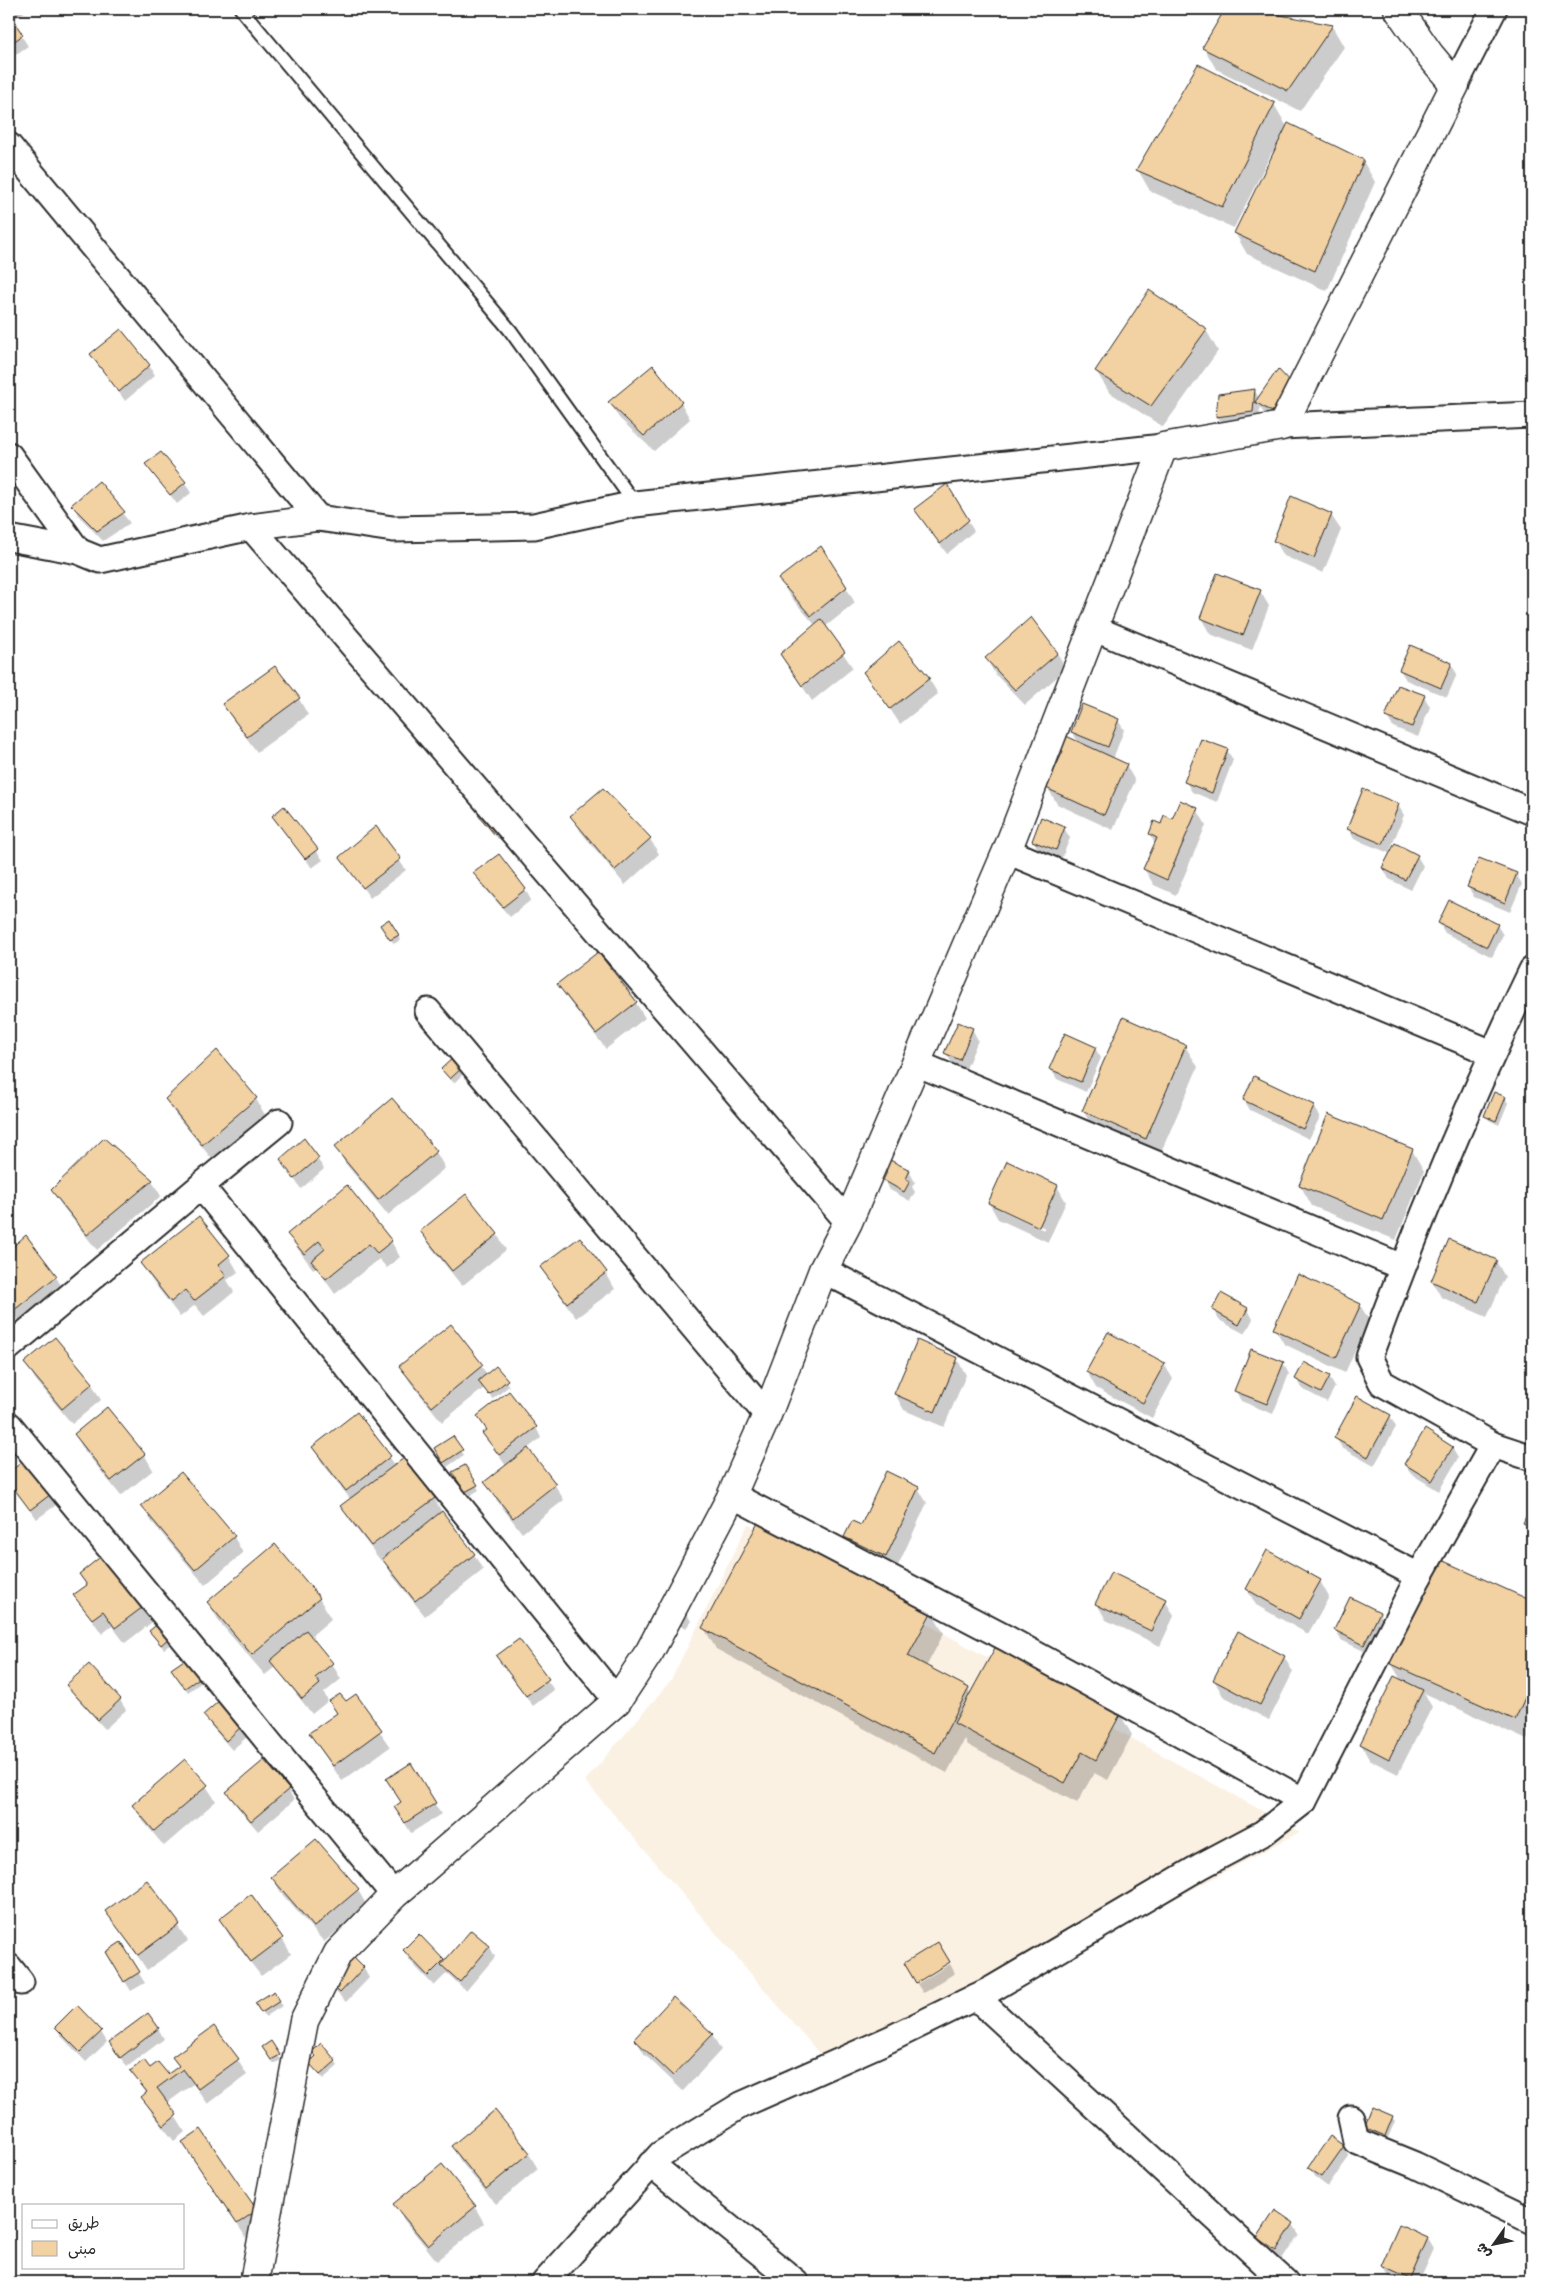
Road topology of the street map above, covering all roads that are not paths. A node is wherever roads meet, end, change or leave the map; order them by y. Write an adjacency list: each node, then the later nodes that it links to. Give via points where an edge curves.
1 (241, 9): 10 (lane, via 510,330)
2 (1398, 9): 4 (street)
3 (1494, 9): 4 (street)
4 (1455, 85): 7 (street)
5 (9, 146): 11 (street)
6 (1532, 415): 7 (street)
7 (1282, 426): 8 (street)
8 (1163, 447): 10 (street); 15 (street)
9 (9, 455): 14 (street)
10 (636, 504): 11 (street, via 534,526 393,529)
11 (318, 518): 12 (street)
12 (251, 527): 14 (street, via 100,560); 24 (street)
13 (9, 538): 14 (street)
14 (78, 551)
15 (1093, 628): 16 (street); 17 (street)
16 (1532, 812)
17 (1007, 851): 20 (street); 21 (street)
18 (1532, 970): 20 (street)
19 (428, 1011): 28 (street)
20 (1492, 1053): 25 (street)
21 (916, 1063): 24 (street); 25 (street)
22 (279, 1122): 23 (street)
23 (202, 1186): 27 (street); 34 (street)
24 (848, 1222): 26 (street)
25 (1402, 1267): 30 (street, via 1369,1357 1382,1383)
26 (823, 1270): 28 (street); 33 (street)
27 (9, 1347)
28 (767, 1414): 32 (street)
29 (9, 1425): 36 (street)
30 (1493, 1445): 31 (street); 33 (street)
31 (1532, 1458)
32 (732, 1495): 34 (street, via 650,1651); 35 (street, via 1006,1638)
33 (1419, 1576): 35 (street)
34 (616, 1701): 36 (street)
35 (1304, 1801): 37 (street, via 1262,1833)
36 (394, 1895): 41 (street, via 338,1952 304,2021)
37 (976, 1997): 39 (street, via 741,2105 661,2154); 44 (street)
38 (1351, 2118): 40 (street, via 1356,2141)
39 (651, 2164): 42 (street); 43 (street)
40 (1532, 2221)
41 (254, 2282)
42 (545, 2282)
43 (796, 2282)
44 (1284, 2282)

